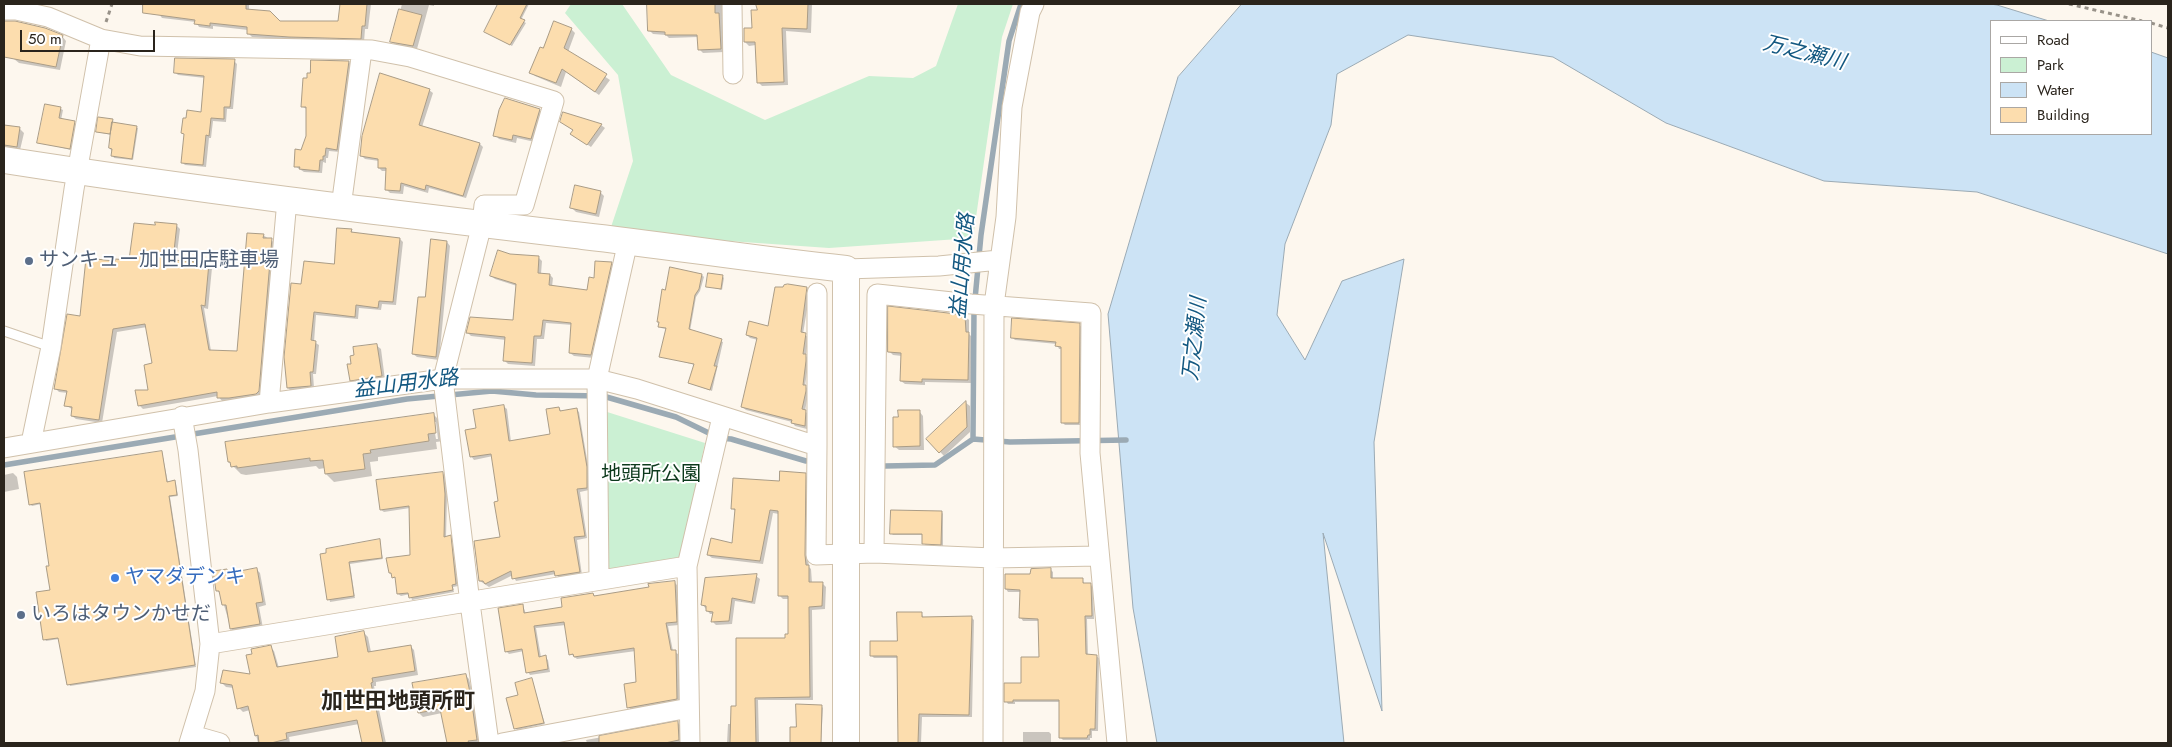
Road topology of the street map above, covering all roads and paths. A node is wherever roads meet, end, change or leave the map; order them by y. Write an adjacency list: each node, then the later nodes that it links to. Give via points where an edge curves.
1 (732, 4): 10 (street)
2 (1034, 4): 17 (street, via 1012,107 1006,217)
3 (2069, 4): 5 (path)
4 (4, 10): 8 (street, via 48,17)
5 (2138, 20)
6 (2152, 23): 7 (path)
7 (2168, 28)
8 (101, 39): 9 (street, via 140,46); 12 (street)
9 (362, 50): 14 (street); 15 (street, via 410,57 554,101 524,205 484,205)
10 (733, 74)
11 (4, 160): 12 (street)
12 (77, 172): 13 (street); 22 (street)
13 (287, 200): 14 (street); 25 (street)
14 (340, 207): 15 (street)
15 (482, 224): 16 (street); 23 (street)
16 (628, 241): 18 (street); 24 (street)
17 (993, 261): 18 (street); 20 (street)
18 (846, 269): 31 (street)
19 (817, 293): 29 (street)
20 (982, 305): 32 (street, via 878,294); 33 (street, via 1091,313 1090,453); 34 (street, via 992,424)
21 (4, 331): 22 (lane)
22 (50, 347): 28 (street)
23 (443, 382): 24 (street); 25 (street); 37 (street)
24 (597, 383): 27 (street, via 637,389); 36 (street)
25 (269, 403): 26 (street)
26 (182, 416): 28 (street); 38 (street)
27 (721, 423): 29 (street); 35 (street)
28 (31, 443): 30 (street)
29 (817, 446): 31 (street, via 816,555)
30 (4, 448)
31 (845, 554): 32 (street); 45 (street)
32 (874, 554): 34 (street)
33 (1098, 556): 34 (street); 47 (street)
34 (993, 558): 46 (street)
35 (686, 566): 36 (street); 39 (street)
36 (599, 579): 37 (street)
37 (470, 602): 38 (street); 42 (street)
38 (210, 644): 40 (street, via 205,691)
39 (689, 708): 43 (street); 44 (street)
40 (190, 739): 41 (street)
41 (220, 743)
42 (489, 743)
43 (502, 743)
44 (690, 743)
45 (846, 743)
46 (993, 743)
47 (1116, 743)

